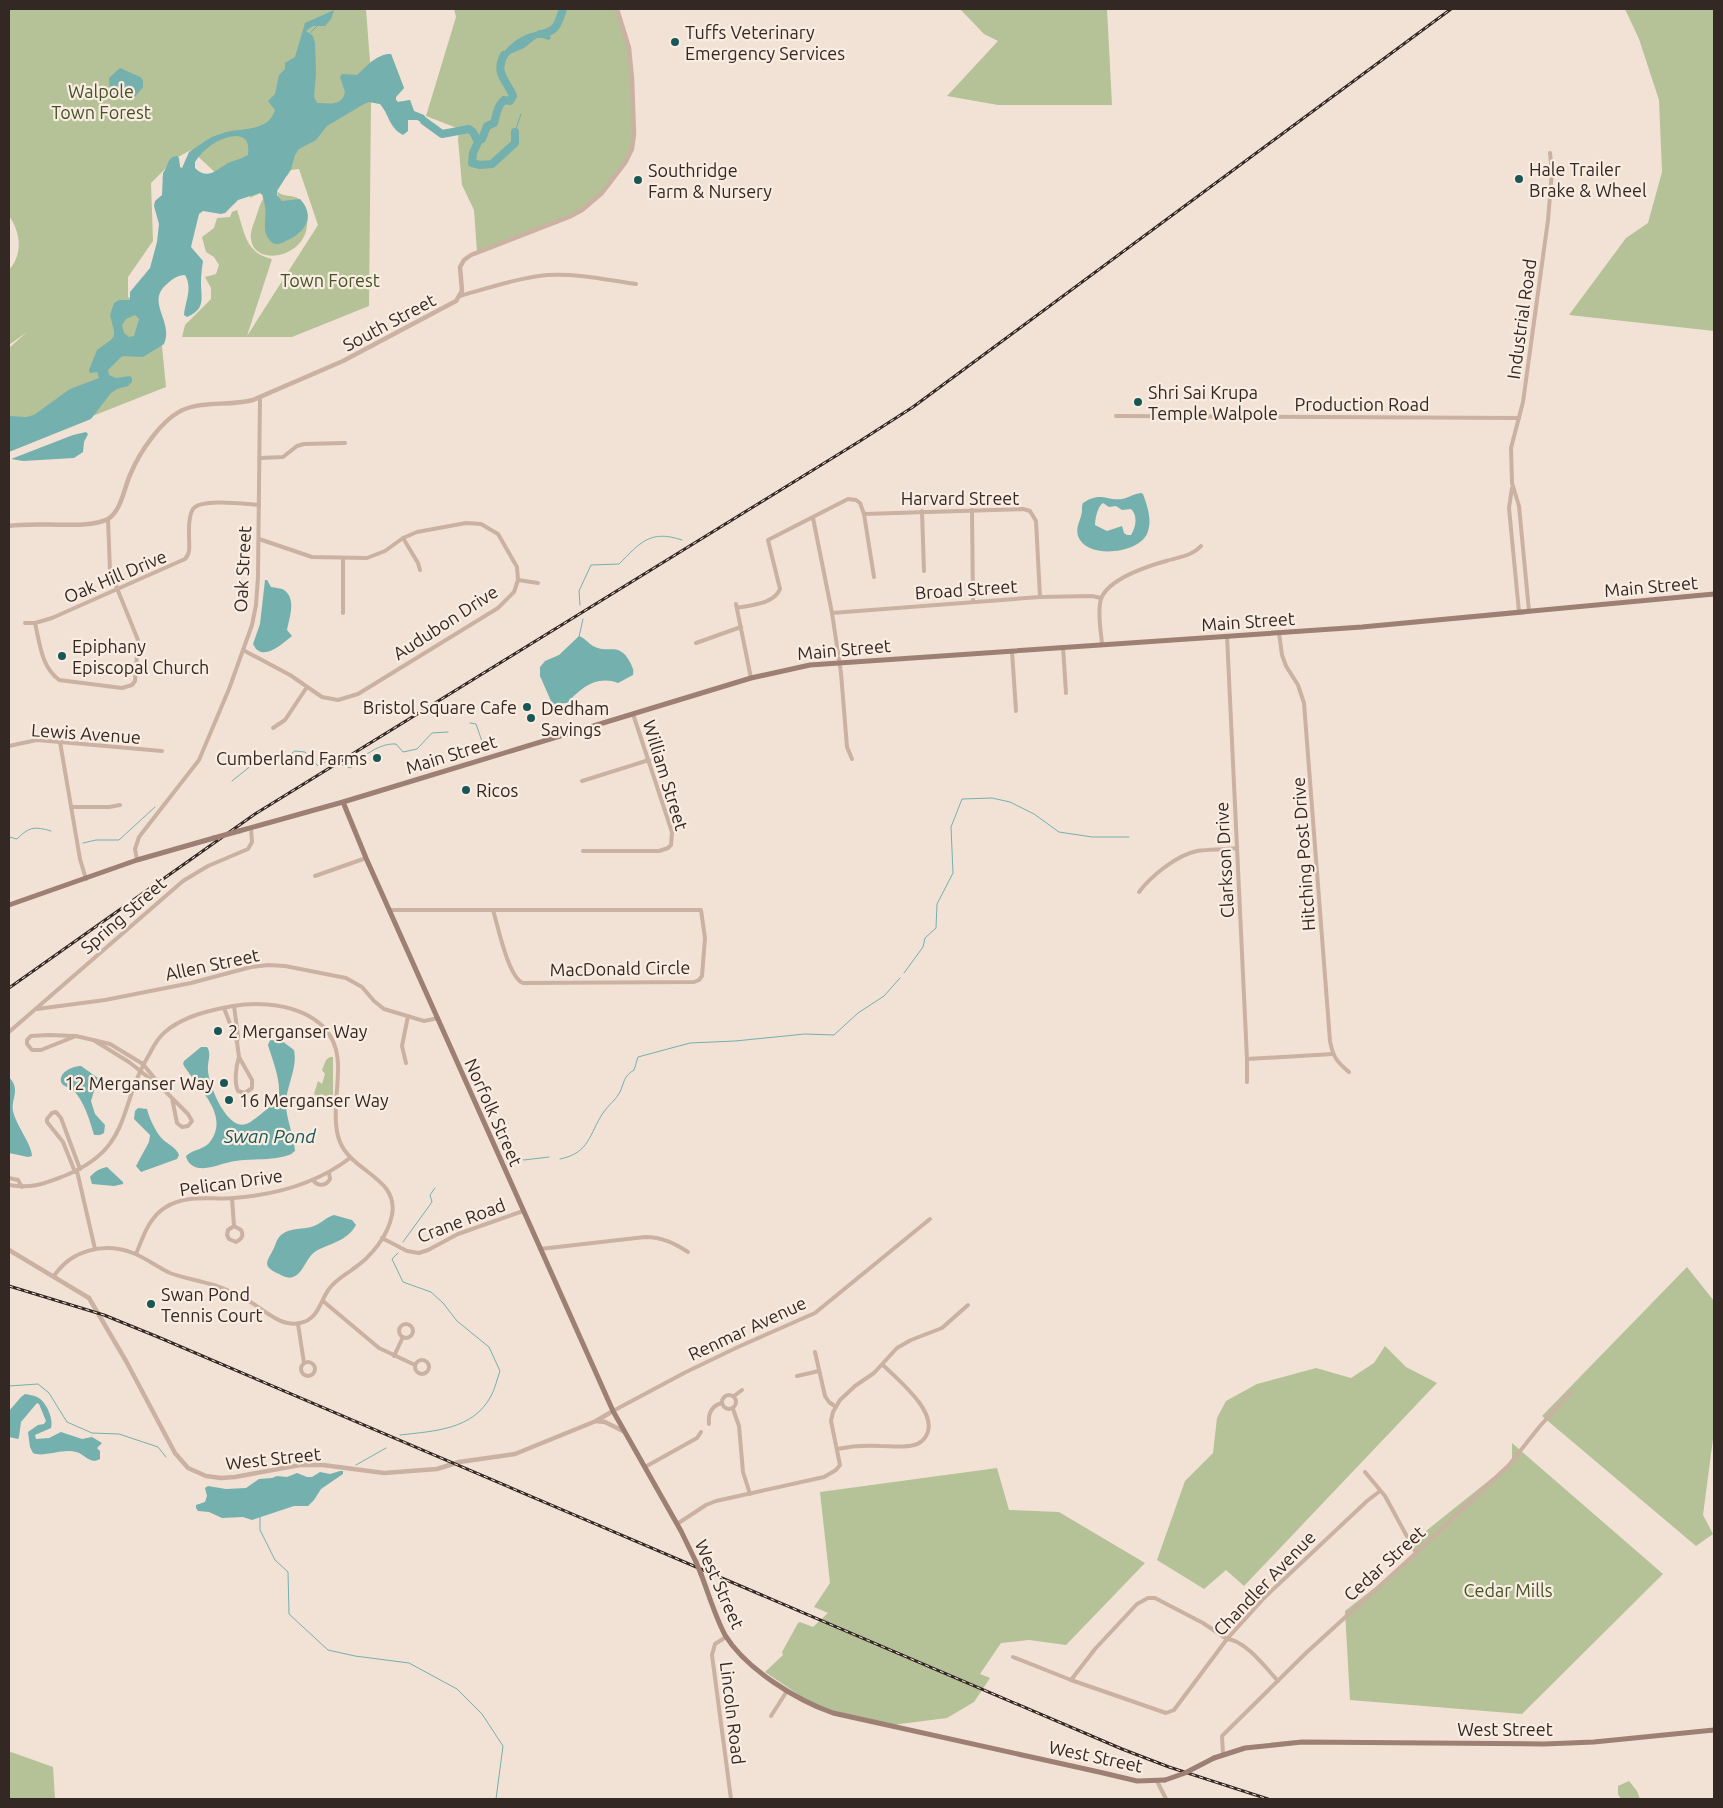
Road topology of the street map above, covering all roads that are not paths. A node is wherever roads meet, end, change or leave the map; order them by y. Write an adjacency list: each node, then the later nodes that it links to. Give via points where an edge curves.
1 (617, 9): 4 (street, South Street, via 631,64 634,134 629,156 602,193 582,210 466,259 460,270)
2 (1550, 153): 7 (street, Industrial Road, via 1552,170 1548,220)
3 (636, 284): 4 (street, via 591,277 545,276)
4 (460, 296): 5 (street, South Street, via 447,307 343,361)
5 (260, 398): 9 (street, Oak Street); 16 (street, South Street, via 237,404 194,406 178,412 142,452 116,510)
6 (1116, 416): 7 (street, Production Road)
7 (1519, 418): 10 (street, Industrial Road, via 1511,448)
8 (345, 443): 9 (street, via 304,444 282,457)
9 (260, 458): 11 (street, Oak Street)
10 (1512, 488): 32 (street, Industrial Road, via 1519,506); 33 (street, Industrial Road, via 1509,508)
11 (259, 505): 19 (street, Oak Street); 27 (street, Oak Hill Drive, via 197,505 190,516 188,556)
12 (972, 510): 13 (street, Harvard Street); 29 (street, Harvard Street, via 1030,511 1036,521); 31 (street)
13 (922, 511): 14 (street, Harvard Street); 23 (street)
14 (864, 514): 15 (street, via 854,498); 24 (street)
15 (813, 518): 35 (street); 38 (street, via 768,540 780,589 778,595 769,600 736,606)
16 (108, 519): 17 (street, via 85,524); 27 (street, via 110,571)
17 (9, 526)
18 (403, 538): 21 (street, Audubon Drive, via 377,555); 22 (street); 25 (street, Audubon Drive, via 421,531 466,523 481,524 498,534 517,567)
19 (259, 539): 21 (street, Audubon Drive, via 312,557); 44 (street, Oak Street, via 256,605)
20 (1201, 546): 30 (street, via 1190,554 1131,574 1114,584)
21 (343, 558): 34 (street)
22 (420, 570)
23 (924, 571)
24 (874, 578)
25 (518, 580): 26 (street); 48 (street, Audubon Drive, via 513,594 502,604 358,694 333,700 322,697)
26 (538, 583)
27 (117, 590): 37 (street, Oak Hill Drive); 37 (street, via 138,640 135,681 127,688 59,680 43,661)
28 (1714, 594): 32 (main road, Main Street)
29 (1040, 597): 30 (street, Broad Street); 31 (street, Broad Street)
30 (1102, 598): 42 (street)
31 (972, 602): 35 (street, Broad Street)
32 (1529, 611): 33 (main road, Main Street)
33 (1519, 612): 39 (main road, Main Street)
34 (343, 613)
35 (832, 613): 46 (street)
36 (25, 623): 37 (street, Oak Hill Drive)
37 (35, 623)
38 (741, 627): 41 (street); 47 (street)
39 (1279, 633): 40 (main road, Main Street); 82 (street, Hitching Post Drive, via 1284,660 1304,703)
40 (1227, 636): 42 (main road, Main Street); 63 (street, Clarkson Drive)
41 (696, 643)
42 (1102, 644): 43 (main road, Main Street)
43 (1063, 647): 45 (main road, Main Street); 49 (street)
44 (243, 650): 48 (street, Audubon Drive); 66 (street, Oak Street, via 199,760 139,837 135,846)
45 (1012, 651): 46 (main road, Main Street); 50 (street)
46 (840, 662): 47 (main road, Main Street, via 796,667); 56 (street, via 847,747)
47 (751, 678): 51 (main road, Main Street)
48 (307, 686): 52 (street, via 285,720)
49 (1066, 693)
50 (1016, 711)
51 (633, 714): 57 (street, William Street); 59 (main road, Main Street)
52 (273, 728)
53 (60, 742): 54 (street, Lewis Avenue, via 37,740); 55 (street, Lewis Avenue); 61 (street)
54 (9, 746)
55 (162, 751)
56 (852, 759)
57 (649, 760): 58 (street); 64 (street, William Street, via 672,832 670,847 659,851)
58 (582, 781)
59 (343, 802): 62 (main road, Main Street); 65 (main road, Norfolk Street)
60 (120, 805): 61 (street)
61 (71, 807): 68 (street)
62 (251, 828): 66 (main road, Main Street, bridge); 75 (street, Spring Street, via 252,842 248,849 183,881)
63 (1237, 848): 69 (street, via 1182,855 1147,881); 84 (street, Clarkson Drive)
64 (583, 851)
65 (366, 858): 67 (street); 71 (main road, Norfolk Street)
66 (136, 860): 68 (main road, Main Street)
67 (315, 876)
68 (86, 879): 70 (main road, Main Street)
69 (1139, 892)
70 (9, 905)
71 (390, 910): 72 (street, MacDonald Circle); 77 (main road, Norfolk Street)
72 (493, 910): 72 (street, MacDonald Circle, via 701,910 705,938 702,976 694,982 519,982 512,972)
73 (234, 1006): 74 (street); 81 (street); 94 (street, via 285,1006 306,1015 326,1031 335,1045 337,1058 339,1140)
74 (224, 1008): 81 (street); 86 (street, via 171,1027 160,1037)
75 (37, 1009): 76 (street, Allen Street, via 105,1000 268,965 346,978 362,987 384,1009); 78 (street, Spring Street)
76 (408, 1016): 77 (street, Allen Street, via 424,1022); 85 (street, via 402,1041)
77 (438, 1018): 102 (main road, Norfolk Street)
78 (9, 1032)
79 (76, 1036): 79 (street, via 34,1035 27,1044 32,1050 41,1050); 80 (street)
80 (93, 1040): 86 (street, via 110,1044); 87 (street)
81 (237, 1042): 83 (street)
82 (1333, 1054): 84 (street); 88 (street)
83 (239, 1057): 83 (street, via 236,1086 245,1093 252,1088 252,1080)
84 (1247, 1059): 89 (street, Clarkson Drive)
85 (406, 1063)
86 (143, 1064): 87 (street); 90 (street)
87 (140, 1070): 90 (street); 95 (street, via 113,1141 100,1156)
88 (1349, 1072)
89 (1247, 1082)
90 (164, 1090): 91 (street)
91 (172, 1098): 91 (street, via 176,1123 188,1126 191,1117)
92 (68, 1140): 93 (street); 93 (street, via 59,1114 52,1112 47,1122); 95 (street)
93 (62, 1142): 95 (street)
94 (350, 1158): 96 (street, Pelican Drive); 105 (street, via 383,1184 392,1199 392,1216)
95 (78, 1170): 100 (street, via 38,1186); 106 (street)
96 (328, 1172): 98 (street, Pelican Drive); 98 (street, via 330,1179 325,1184 321,1186)
97 (9, 1178): 100 (street, via 18,1180)
98 (313, 1180): 101 (street, Pelican Drive, via 275,1192)
99 (9, 1185): 100 (street)
100 (22, 1187)
101 (232, 1198): 104 (street); 110 (street, Pelican Drive, via 185,1200 166,1207 152,1219)
102 (523, 1211): 105 (street, Crane Road, via 458,1234 419,1253); 107 (main road, Norfolk Street)
103 (930, 1219): 129 (street, Renmar Avenue, via 815,1313 686,1372)
104 (234, 1226): 104 (street, via 227,1235 229,1240 236,1242 242,1237 242,1232)
105 (382, 1238): 112 (street, via 367,1258 333,1284)
106 (95, 1249): 110 (street, via 118,1249); 111 (street, via 68,1261)
107 (540, 1249): 109 (street, via 645,1236 669,1241); 129 (main road, Norfolk Street)
108 (9, 1250): 111 (street, West Street)
109 (688, 1252)
110 (136, 1254): 114 (street, via 169,1272 228,1291 279,1320)
111 (54, 1276): 130 (street, West Street, via 83,1293 94,1304 174,1453 188,1468 206,1476 235,1477 300,1465 384,1473 437,1469 459,1462 515,1454)
112 (323, 1301): 114 (street, via 315,1314); 117 (street, via 370,1341)
113 (968, 1305): 120 (street, via 942,1328 897,1348)
114 (298, 1324): 118 (street)
115 (403, 1337): 117 (street)
116 (815, 1352): 121 (street)
117 (394, 1356): 119 (street)
118 (304, 1363)
119 (415, 1365)
120 (883, 1365): 127 (street, via 855,1386); 134 (street, via 923,1408 928,1422 925,1438 916,1445)
121 (819, 1371): 122 (street); 127 (street, via 825,1396)
122 (797, 1376)
123 (742, 1390): 125 (street)
124 (1571, 1392): 140 (street, Cedar Street, via 1508,1465)
125 (734, 1396): 126 (street, via 725,1396); 128 (street, via 737,1403)
126 (722, 1403): 128 (street, via 726,1409); 131 (street, via 711,1410)
127 (836, 1407): 134 (street, via 831,1421)
128 (733, 1409): 138 (street, via 741,1436 743,1472)
129 (613, 1411): 130 (street, West Street); 132 (main road, Norfolk Street)
130 (596, 1421): 132 (street)
131 (709, 1424)
132 (623, 1431): 135 (main road, West Street)
133 (701, 1432): 135 (street, via 697,1438)
134 (837, 1449): 138 (street, via 840,1465 831,1474)
135 (645, 1466): 139 (main road, West Street)
136 (1365, 1472): 137 (street)
137 (1380, 1491): 140 (street); 142 (street, Chandler Avenue, via 1270,1592)
138 (750, 1494): 139 (street, via 711,1503)
139 (677, 1524): 141 (main road, West Street, bridge)
140 (1416, 1553): 145 (street, Cedar Street)
141 (726, 1636): 146 (main road, West Street, via 742,1655); 152 (street, Lincoln Road, via 714,1645 712,1657)
142 (1227, 1639): 144 (street, Chandler Avenue, via 1174,1710 1166,1713); 144 (street, via 1169,1604 1148,1598 1137,1604); 145 (street, via 1233,1639 1254,1655)
143 (1013, 1657): 144 (street, Chandler Avenue)
144 (1071, 1680)
145 (1278, 1681): 149 (street, Cedar Street, via 1222,1736)
146 (787, 1691): 147 (street); 150 (main road, West Street, via 833,1713 1130,1779)
147 (771, 1716)
148 (1714, 1730): 149 (main road, West Street, via 1544,1744 1302,1742 1245,1748)
149 (1223, 1754): 150 (main road, West Street, bridge)
150 (1157, 1781): 151 (street)
151 (1165, 1797): 153 (street)
152 (731, 1799)
153 (1160, 1799)

